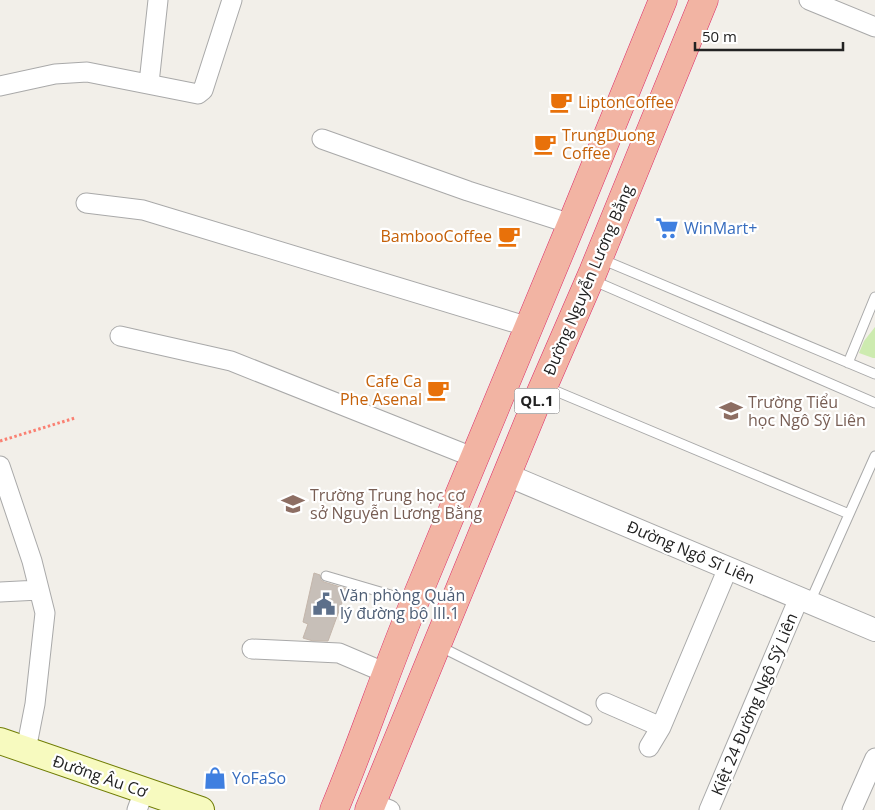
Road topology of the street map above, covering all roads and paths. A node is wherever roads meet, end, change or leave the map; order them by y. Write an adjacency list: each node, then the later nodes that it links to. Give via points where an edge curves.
1 (158, 0): 7 (street)
2 (232, 0): 7 (street, via 201,93 194,95)
3 (663, 0): 11 (highway, QL.1)
4 (704, 0): 13 (highway, Đường Nguyễn Lương Bằng / QL.1)
5 (810, 0): 6 (street)
6 (875, 27)
7 (150, 83): 8 (street, via 72,72)
8 (0, 86)
9 (322, 139): 11 (street)
10 (86, 203): 15 (street, via 143,210)
11 (571, 224): 12 (highway, QL.1)
12 (558, 258): 13 (highway); 15 (highway, QL.1)
13 (594, 269): 17 (lane); 19 (highway, Đường Nguyễn Lương Bằng / QL.1); 20 (lane)
14 (875, 298): 17 (lane)
15 (529, 327): 24 (highway, QL.1)
16 (120, 336): 24 (street, via 231,361)
17 (848, 363): 18 (lane)
18 (875, 374)
19 (544, 386): 26 (highway, Đường Nguyễn Lương Bằng / QL.1); 27 (lane)
20 (875, 403)
21 (75, 418): 22 (path)
22 (0, 441)
23 (875, 456): 27 (lane)
24 (475, 458): 33 (highway, QL.1)
25 (0, 466): 30 (street)
26 (507, 475): 28 (street, Đường Ngô Sĩ Liên); 35 (highway, Đường Nguyễn Lương Bằng / QL.1)
27 (849, 514): 32 (lane)
28 (728, 568): 32 (street, Đường Ngô Sĩ Liên); 40 (street)
29 (326, 576): 33 (lane)
30 (40, 590): 31 (street); 43 (street, via 45,613)
31 (0, 592)
32 (804, 600): 34 (street, Đường Ngô Sĩ Liên); 49 (street, Kiệt 24 Đường Ngô Sỹ Liên)
33 (414, 602): 37 (highway, QL.1)
34 (875, 630)
35 (436, 645): 39 (lane); 46 (highway, Đường Nguyễn Lương Bằng / QL.1)
36 (252, 649): 37 (street, via 339,653)
37 (386, 673): 48 (highway, QL.1)
38 (606, 703): 40 (street)
39 (586, 720)
40 (661, 727): 42 (street)
41 (0, 741): 43 (main road, Đường Âu Cơ)
42 (649, 746)
43 (26, 750): 45 (main road, Đường Âu Cơ)
44 (875, 758): 50 (street)
45 (140, 800): 47 (main road, Đường Âu Cơ)
46 (377, 808)
47 (201, 810)
48 (334, 810)
49 (709, 810)
50 (852, 810)

